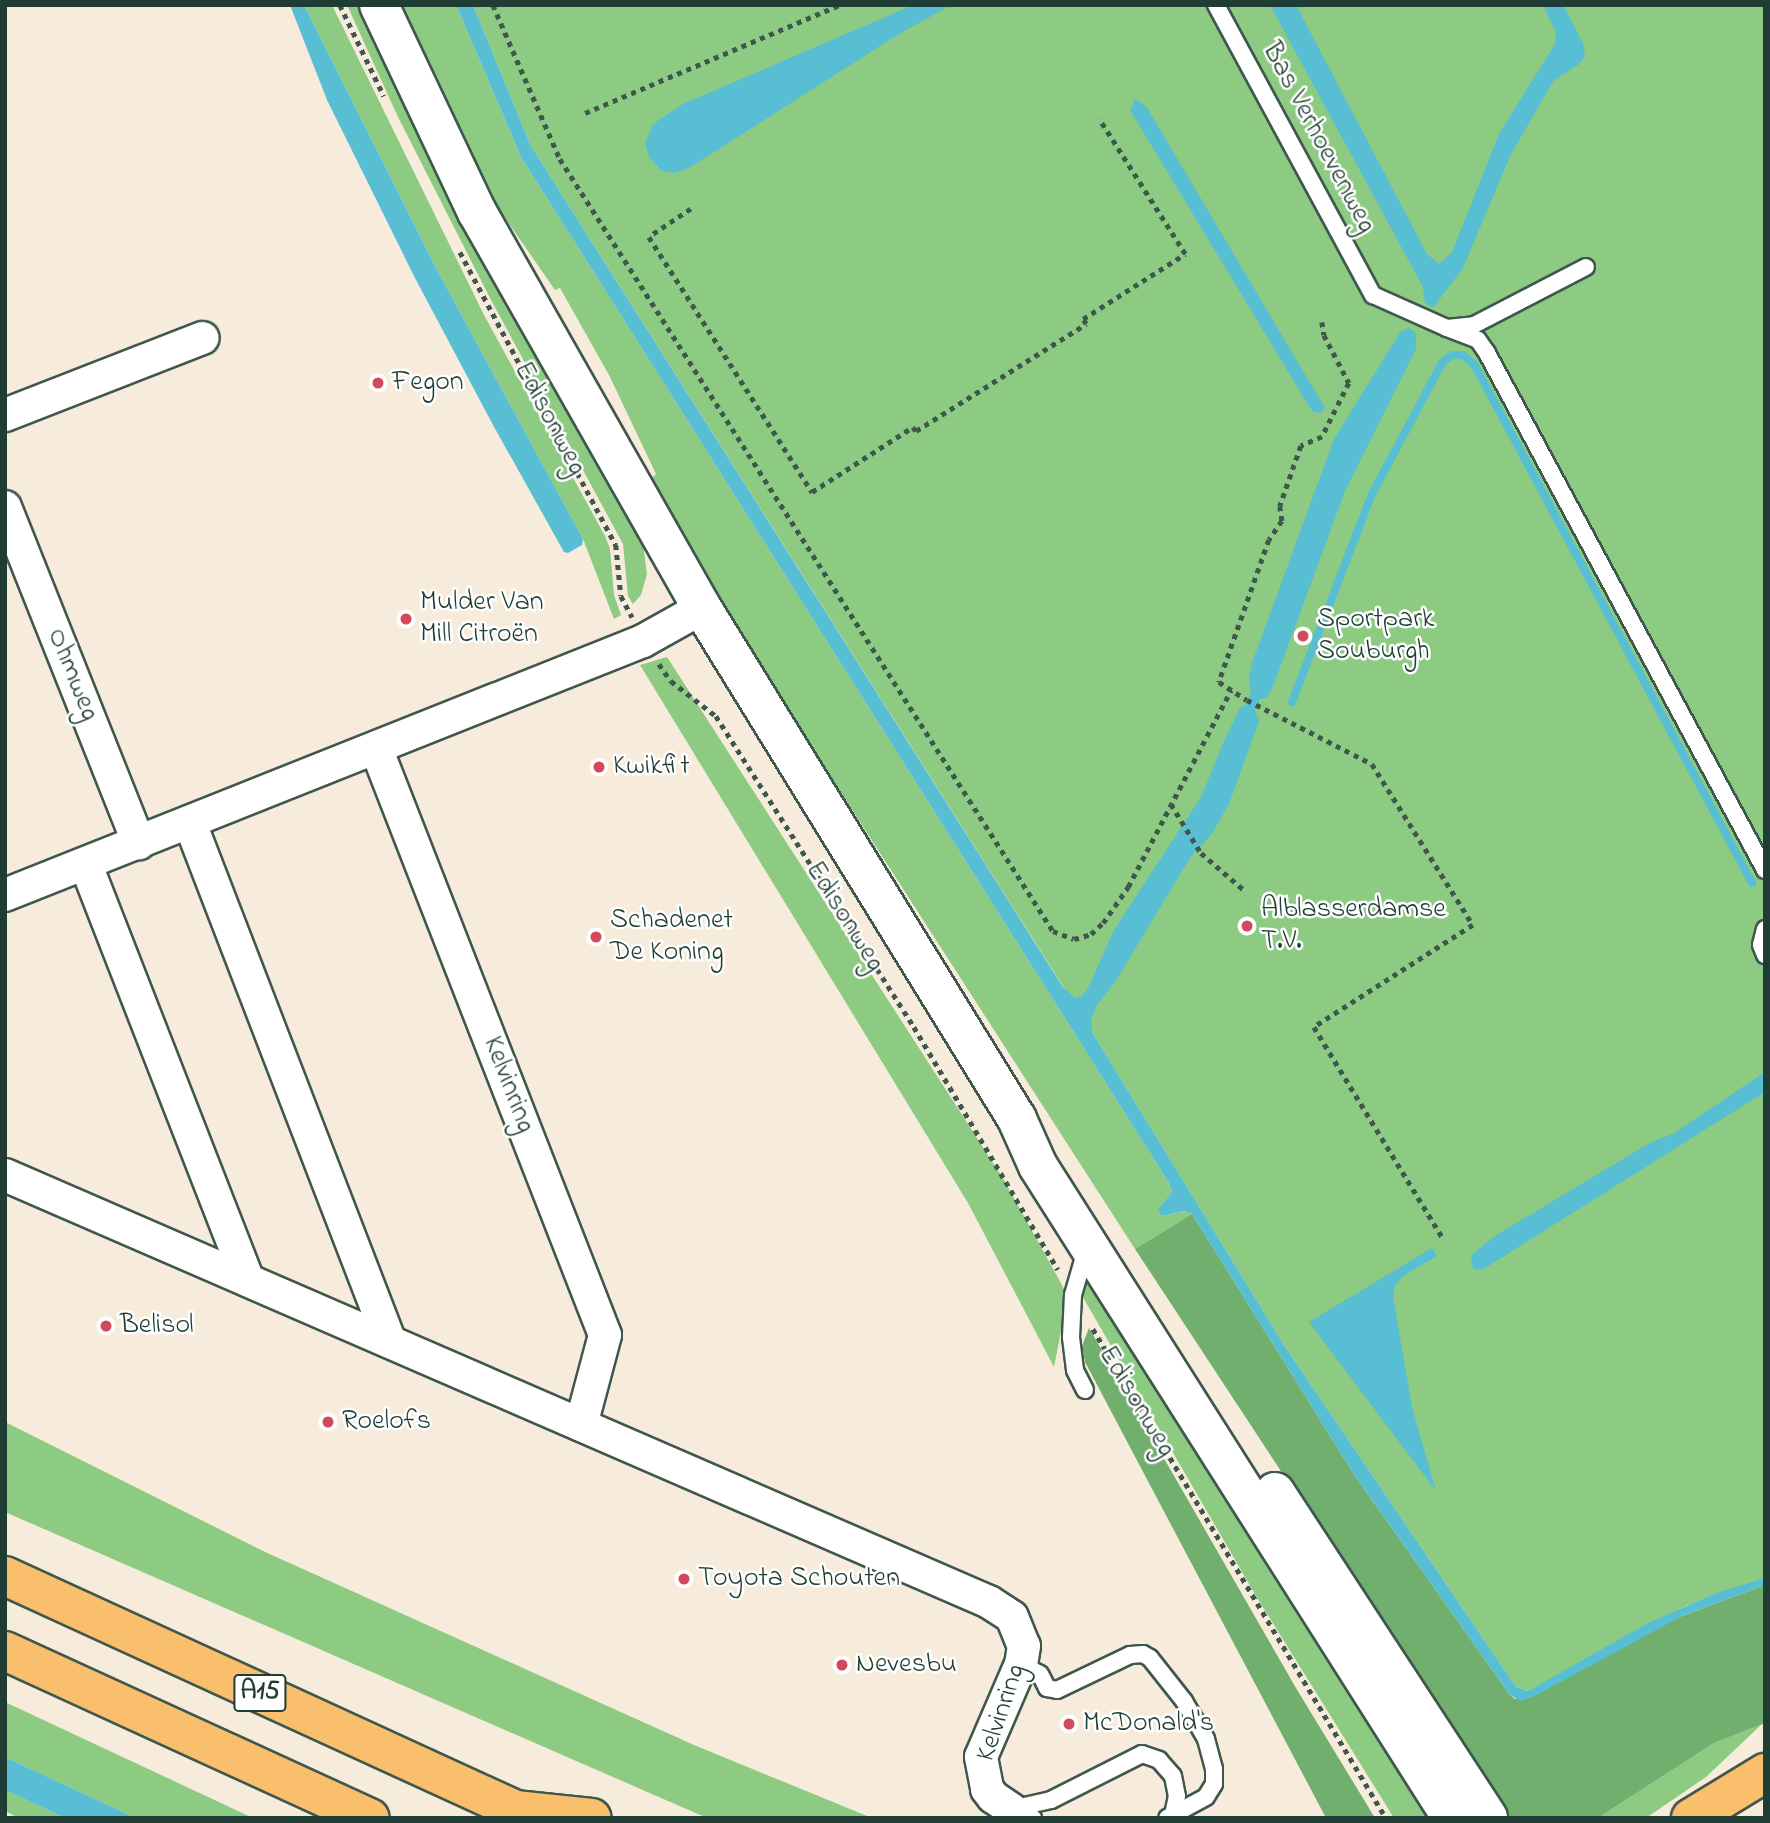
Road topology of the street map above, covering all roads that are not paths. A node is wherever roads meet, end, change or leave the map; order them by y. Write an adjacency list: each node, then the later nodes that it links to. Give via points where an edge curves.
1 (379, 5): 8 (street, Edisonweg, via 477,212)
2 (1216, 5): 4 (lane, Bas Verhoevenweg, via 1373,296)
3 (1586, 267): 4 (lane, via 1474,325)
4 (1447, 328): 13 (lane, via 1478,340 1487,353)
5 (203, 338): 6 (street)
6 (5, 415)
7 (5, 507): 11 (street, Ohmweg)
8 (702, 608): 9 (street, via 643,641); 17 (street, Edisonweg)
9 (376, 748): 10 (street); 23 (street, Kelvinring, via 606,1335)
10 (190, 823): 11 (street); 21 (street)
11 (139, 843): 12 (street)
12 (86, 865): 14 (street); 20 (street)
13 (1765, 870)
14 (5, 895)
15 (1765, 929): 16 (lane, via 1761,945)
16 (1765, 955)
17 (1017, 1119): 19 (street, Edisonweg, via 1038,1166); 34 (street, Edisonweg, via 1049,1156 1224,1412)
18 (5, 1175): 20 (street, Kelvinring)
19 (1087, 1245): 22 (lane, via 1073,1295 1072,1352); 33 (street, Edisonweg)
20 (248, 1280): 21 (street, Kelvinring)
21 (390, 1342): 23 (street, Kelvinring)
22 (1085, 1390)
23 (581, 1425): 26 (street, Kelvinring, via 989,1602 1012,1617 1024,1646)
24 (5, 1576): 29 (highway, A15)
25 (5, 1651): 31 (highway, A15)
26 (1021, 1664): 28 (street, Kelvinring, via 981,1757 987,1789); 30 (lane, via 1040,1674 1046,1688 1056,1690 1130,1655 1150,1658 1184,1701 1206,1739 1214,1769 1214,1784 1206,1797)
27 (1765, 1773): 35 (highway)
28 (1022, 1813): 30 (lane, via 1142,1754 1159,1760 1173,1776 1177,1796)
29 (524, 1814): 32 (highway, A15)
30 (1170, 1816)
31 (370, 1818)
32 (592, 1818)
33 (1452, 1818)
34 (1488, 1818)
35 (1691, 1818)

